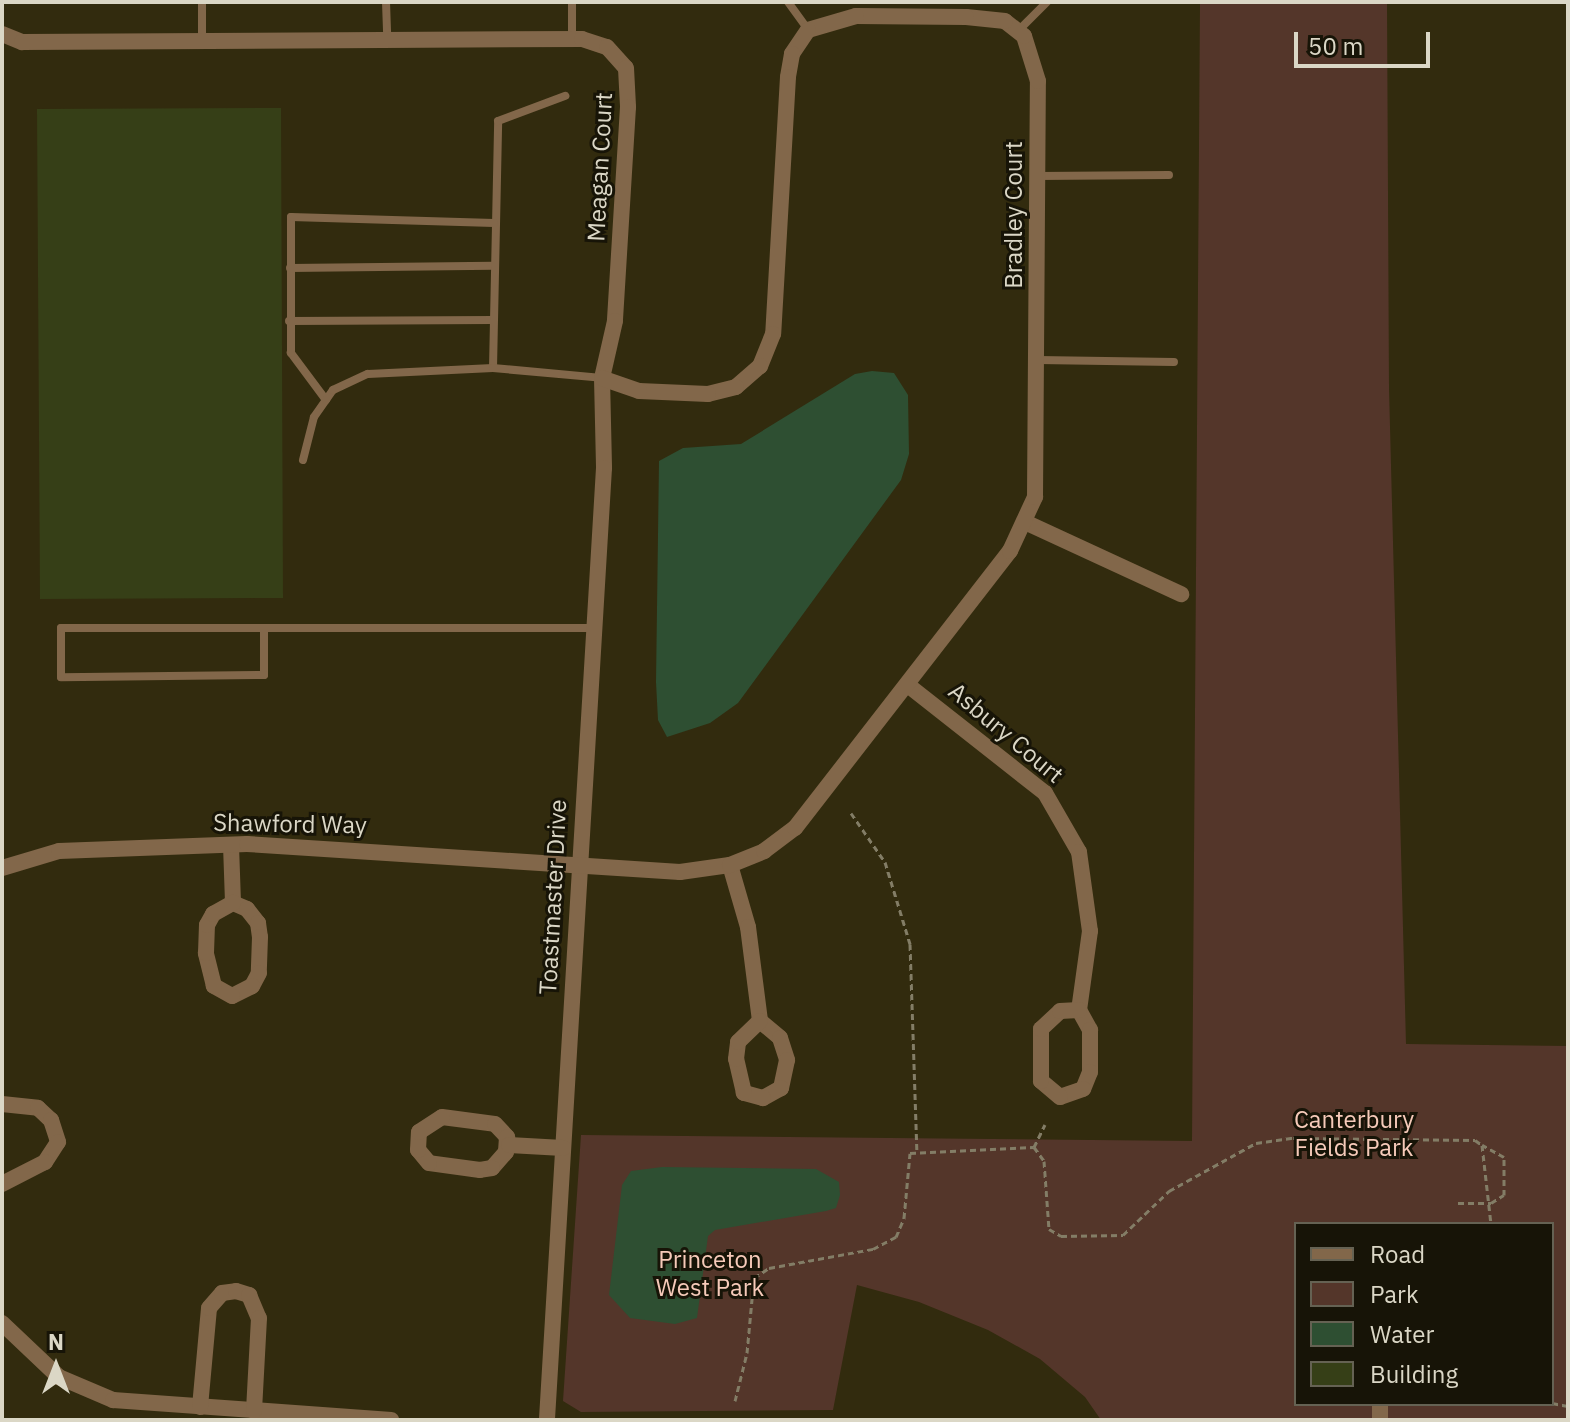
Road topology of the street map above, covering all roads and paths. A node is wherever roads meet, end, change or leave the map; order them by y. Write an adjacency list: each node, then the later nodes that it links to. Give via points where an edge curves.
1 (202, 2): 12 (lane)
2 (386, 2): 11 (lane)
3 (572, 2): 10 (lane)
4 (788, 2): 7 (lane)
5 (1047, 2): 8 (lane)
6 (966, 9): 7 (street, via 856,16); 8 (street, via 1005,21)
7 (808, 30): 24 (street, via 792,54 788,77 773,334 760,366 736,387 708,394 639,391)
8 (1018, 31): 15 (street, Bradley Court, via 1037,65)
9 (2, 34): 12 (street, Meagan Court, via 22,42)
10 (572, 39): 11 (street, Meagan Court); 24 (street, Meagan Court, via 607,47 629,77 615,321)
11 (387, 40): 12 (street, Meagan Court)
12 (202, 41)
13 (565, 96): 16 (lane, via 498,121)
14 (1169, 175): 15 (lane)
15 (1037, 176): 21 (street, Bradley Court)
16 (494, 223): 17 (lane); 18 (lane, via 291,217)
17 (493, 266): 18 (lane); 19 (lane)
18 (290, 268): 20 (lane)
19 (493, 320): 20 (lane); 23 (lane)
20 (289, 321): 25 (lane, via 291,353)
21 (1038, 360): 22 (lane); 27 (street, Bradley Court, via 1038,481)
22 (1174, 362)
23 (493, 368): 24 (lane); 25 (lane, via 368,374 333,390)
24 (602, 378): 29 (street, Toastmaster Drive, via 604,468)
25 (326, 400): 26 (lane, via 314,417)
26 (303, 460)
27 (1027, 523): 28 (street); 31 (street, Bradley Court)
28 (1181, 594)
29 (594, 628): 30 (lane); 34 (street, Toastmaster Drive)
30 (264, 629): 30 (lane, via 61,628 61,677 264,675)
31 (909, 686): 35 (street, Bradley Court, via 795,828 764,851); 38 (street, Asbury Court, via 1030,778 1070,831 1089,897 1089,962)
32 (851, 813): 46 (path, via 885,862 910,944)
33 (231, 845): 34 (street, Shawford Way); 36 (street, Shawford Way, via 59,851); 37 (street)
34 (580, 863): 35 (street, Bradley Court, via 680,872); 45 (street, Toastmaster Drive)
35 (730, 865): 39 (street, via 748,927)
36 (2, 868)
37 (233, 903): 37 (street, via 213,914 207,925 206,953 214,986 232,996 252,986 259,973 260,937 258,923 247,909)
38 (1079, 1010): 38 (street, Asbury Court, via 1090,1030 1088,1082 1076,1094 1060,1097 1041,1081 1041,1029 1050,1016)
39 (760, 1021): 39 (street, via 780,1038 787,1060 781,1088 763,1098 744,1093 736,1059 738,1042)
40 (2, 1104): 47 (street, via 38,1108 51,1120 58,1142 45,1162)
41 (1045, 1124): 44 (path)
42 (509, 1145): 42 (street, via 495,1124 452,1116 423,1126 417,1141 429,1163 468,1170 492,1168); 45 (street)
43 (1482, 1145): 44 (path, via 1450,1137 1269,1140 1169,1191 1123,1235 1104,1239 1061,1236 1049,1229 1044,1161); 49 (path); 49 (path, via 1504,1157 1506,1169 1504,1195)
44 (1034, 1147): 46 (path)
45 (563, 1148): 56 (street, Toastmaster Drive)
46 (917, 1151): 52 (path, via 908,1159 904,1218 896,1237 873,1249 769,1268 754,1278 747,1353)
47 (2, 1184)
48 (1458, 1203): 49 (path)
49 (1491, 1203): 50 (path)
50 (1491, 1222)
51 (4, 1331): 53 (street, via 59,1377 91,1394)
52 (735, 1401)
53 (200, 1407): 54 (street); 54 (street, via 209,1308 222,1293 236,1291 249,1295 259,1318)
54 (254, 1411): 55 (street)
55 (391, 1420)
56 (547, 1420)

